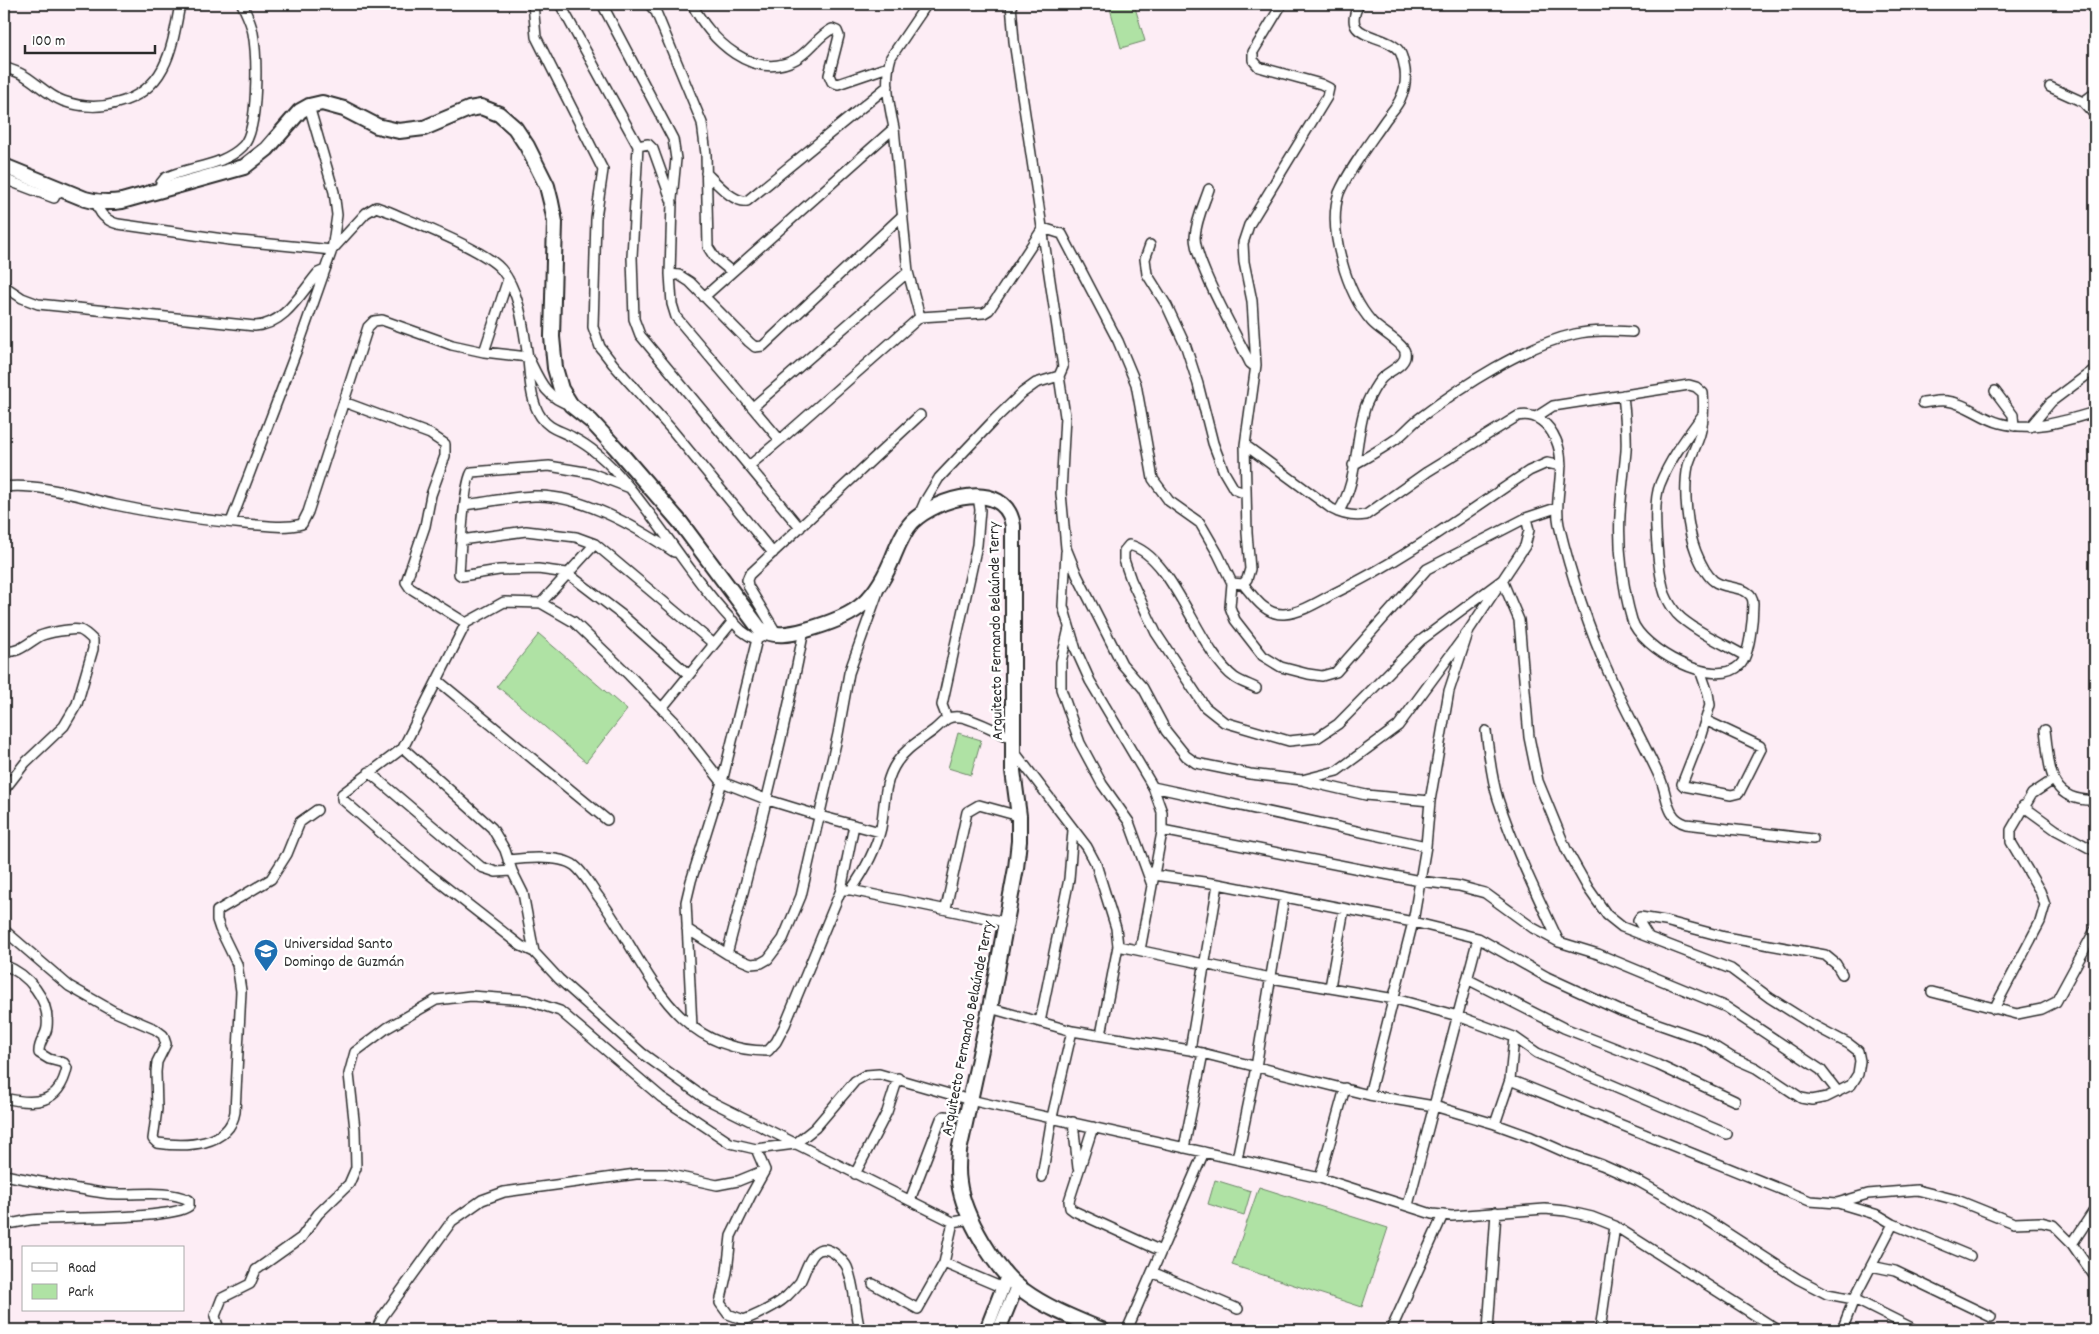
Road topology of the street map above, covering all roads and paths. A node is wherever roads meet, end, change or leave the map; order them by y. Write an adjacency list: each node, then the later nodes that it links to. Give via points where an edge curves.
1 (180, 4): 12 (street, via 174,41 163,69 149,88 128,100 98,106 69,103)
2 (242, 4): 27 (street, via 252,32 254,54 255,107 249,138 243,146 213,164 165,178)
3 (534, 4): 79 (street, via 536,37 603,170 596,218 593,327 600,348)
4 (560, 4): 21 (street)
5 (602, 4): 28 (street, via 673,139 676,159)
6 (649, 4): 23 (street, via 656,12 702,123)
7 (692, 4): 13 (street, via 700,20 719,41 762,66 792,61 832,30 839,36 829,75 832,82 838,84)
8 (928, 4): 13 (street, via 890,57)
9 (1011, 4): 31 (street)
10 (1282, 4): 45 (street, via 1253,52 1254,60 1259,67 1329,88 1327,97 1250,225 1243,244 1252,301)
11 (1359, 4): 62 (street, via 1353,18 1357,29 1400,52 1405,80 1398,104 1339,192 1337,235 1343,264 1358,302 1377,327 1402,346 1406,354 1403,362 1383,377 1370,396)
12 (4, 66)
13 (888, 67): 14 (street)
14 (888, 86): 20 (street); 23 (street, via 747,202 735,198)
15 (2050, 88): 17 (street)
16 (2095, 93): 17 (street)
17 (2083, 102): 19 (street)
18 (309, 106): 27 (main road, via 294,117 267,150 244,167); 33 (street, via 334,192 337,215); 52 (main road, via 333,105 377,126 399,131 424,128 469,109 481,108 499,114 515,128 537,166 551,202 555,222 552,337 555,368 561,389)
19 (2095, 115)
20 (894, 128): 30 (street); 35 (street)
21 (638, 146): 28 (street, via 648,144 654,149); 63 (street, via 632,257 634,319 640,335)
22 (4, 166): 26 (main road)
23 (706, 173): 35 (street, via 708,247 714,258)
24 (4, 178): 26 (street, via 54,198)
25 (1209, 189): 45 (street, via 1198,221 1196,249 1250,364)
26 (58, 190): 29 (main road)
27 (159, 190): 29 (main road, via 122,201)
28 (672, 202): 37 (street)
29 (97, 203): 33 (street, via 103,215 118,224)
30 (902, 215): 36 (street); 40 (street, via 763,346 749,342)
31 (1043, 228): 41 (street, via 989,310); 47 (street, via 1063,367); 84 (street, via 1062,234 1118,341 1136,384 1153,479 1169,501 1200,523)
32 (1150, 245): 67 (street, via 1145,259 1147,274 1167,306 1186,347 1224,472 1234,489)
33 (332, 250): 34 (street); 38 (street, via 366,213 376,207 473,250 500,267)
34 (325, 270): 39 (street, via 318,273 282,315 261,326 38,304); 74 (street)
35 (732, 272): 40 (street)
36 (908, 272): 41 (street); 53 (street)
37 (670, 274): 40 (street, via 690,282); 53 (street, via 676,317)
38 (508, 279): 43 (street); 44 (street, via 524,331)
39 (4, 286)
40 (704, 296)
41 (920, 317): 60 (street)
42 (1632, 332): 62 (street, via 1575,334 1508,361 1449,396 1396,439)
43 (484, 352): 44 (street); 50 (street, via 452,345 382,320 374,321 368,327)
44 (528, 357): 52 (street, via 551,396); 66 (street, via 534,404 541,417 550,428 595,452)
45 (1255, 367): 61 (street)
46 (2095, 368): 59 (street, via 2051,402)
47 (1059, 376): 72 (street, via 1036,383 995,419 939,478); 78 (street, via 1065,416 1061,493)
48 (1995, 391): 58 (street, via 2013,415)
49 (1623, 395): 55 (street, via 1692,386 1703,393); 57 (street, via 1552,406); 96 (street, via 1626,451 1620,516 1622,564 1631,616 1647,642)
50 (344, 402): 74 (street, via 302,524 290,528); 88 (street, via 430,434 445,444 445,456 406,582 410,588)
51 (1924, 403): 58 (street, via 1953,402 1998,423)
52 (571, 405): 92 (main road, via 591,421 649,485 754,624)
53 (753, 407): 60 (street)
54 (2095, 412): 59 (street)
55 (1703, 414): 95 (street, via 1700,436 1686,478 1690,529 1698,557 1712,580 1727,588 1745,590 1753,598); 95 (street, via 1677,451 1659,486 1656,533 1660,567 1665,593 1678,614)
56 (920, 415): 75 (street)
57 (1536, 417): 64 (street, via 1545,423 1556,439); 71 (street, via 1518,416 1427,472 1366,515)
58 (2014, 426): 59 (street)
59 (2030, 427)
60 (780, 440): 63 (street)
61 (1245, 445): 67 (street); 71 (street)
62 (1353, 465): 71 (street, via 1350,489)
63 (749, 466): 75 (street)
64 (1561, 466): 70 (street); 85 (street, via 1547,463 1529,471 1393,562 1301,610 1283,614 1271,612 1259,604)
65 (4, 487): 74 (street, via 44,489 132,508)
66 (630, 488): 69 (street, via 591,473 550,466 472,472); 80 (street)
67 (1246, 494): 85 (street, via 1250,569)
68 (978, 496): 72 (main road, via 944,502); 101 (street, via 975,557 942,705); 105 (main road, Arquitecto Fernando Belaúnde Terry, via 1005,508 1010,513 1013,526)
69 (465, 505): 76 (street); 80 (street, via 535,496 576,502 630,524)
70 (1556, 508): 73 (street); 125 (street, via 1581,601 1609,674 1660,778 1672,815 1686,824)
71 (1338, 512)
72 (919, 515): 83 (main road, via 902,535)
73 (1526, 518): 82 (street, via 1529,530 1526,546); 84 (street, via 1427,569 1336,672 1322,676 1281,667 1263,656 1235,620 1230,606)
74 (231, 522)
75 (800, 528): 79 (street)
76 (461, 540): 77 (street, via 526,532 576,537); 81 (street, via 459,574 462,576 499,570 538,569)
77 (595, 544): 81 (street); 93 (street)
78 (1066, 548): 89 (street, via 1063,606); 108 (street, via 1122,664 1143,688 1166,731 1186,756 1209,767)
79 (773, 553): 92 (street, via 747,580)
80 (679, 555): 87 (street)
81 (567, 573): 86 (street); 97 (street, via 622,615)
82 (1502, 580): 91 (street); 99 (street, via 1420,641 1338,724 1317,738 1289,742 1224,722 1205,707 1156,633 1131,580 1124,560 1124,551 1129,545 1138,547 1157,564 1223,665 1235,678); 144 (street, via 1519,620 1529,737 1545,798 1566,849 1607,914 1622,927)
83 (881, 584): 90 (main road, via 871,598 853,612); 118 (street, via 849,673)
84 (1232, 584): 85 (street)
85 (1243, 584)
86 (541, 603): 88 (street, via 504,602); 100 (street, via 574,622)
87 (733, 621): 92 (street, via 746,634); 93 (street)
88 (466, 623): 98 (street)
89 (1070, 628): 111 (street, via 1090,680); 133 (street, via 1061,662 1061,689 1080,743 1102,784 1129,822)
90 (804, 630): 92 (main road); 113 (street)
91 (1470, 630): 108 (street, via 1398,726 1337,771); 115 (street, via 1449,691)
92 (766, 635): 110 (street)
93 (714, 644): 97 (street)
94 (4, 651): 112 (street, via 19,650 46,634 73,630 80,630 93,640 77,704 64,726 25,762)
95 (1745, 656): 96 (street, via 1730,671)
96 (1700, 670): 102 (street, via 1710,705)
97 (689, 675): 100 (street)
98 (437, 680): 106 (street); 120 (street)
99 (1256, 688)
100 (662, 708): 110 (street)
101 (947, 718): 105 (street, via 967,718); 124 (street, via 904,753 896,764 887,785)
102 (1705, 720): 102 (street, via 1682,784 1731,795 1739,793 1760,746)
103 (2045, 730): 109 (street)
104 (1486, 731): 146 (street, via 1498,798)
105 (1012, 744): 119 (main road, Arquitecto Fernando Belaúnde Terry); 122 (street)
106 (403, 748): 107 (street); 128 (street, via 492,828)
107 (369, 772): 129 (street, via 481,866 496,872); 149 (street, via 342,794 346,804 424,870 521,946)
108 (1302, 780): 115 (street, via 1366,795)
109 (2053, 780): 114 (street, via 2061,790 2075,798); 116 (street, via 2032,794)
110 (722, 782): 113 (street); 141 (street, via 690,881 686,902)
111 (1153, 787): 123 (street, via 1162,812); 126 (street)
112 (4, 790)
113 (768, 800): 118 (street); 150 (street)
114 (2095, 800)
115 (1430, 802): 126 (street)
116 (2023, 806): 127 (street, via 2056,830); 160 (street, via 2011,830 2011,842 2045,905 2040,922)
117 (317, 810): 142 (street, via 300,822 287,854 271,879 217,911 220,930 237,964 240,991 235,1112 230,1128 222,1135 199,1144 180,1146 157,1143 153,1139 157,1109 156,1072 166,1044 163,1035 69,986)
118 (820, 816): 121 (street); 150 (street, via 801,896 784,939 768,959 760,963 751,964)
119 (1019, 816): 137 (street, via 979,805 968,812); 139 (main road, Arquitecto Fernando Belaúnde Terry, via 1016,868)
120 (607, 820)
121 (854, 825): 124 (street); 134 (street)
122 (1073, 830): 147 (street, via 1096,864 1116,928); 162 (street, via 1069,879)
123 (1162, 830): 130 (street); 131 (street)
124 (880, 832): 135 (street)
125 (1813, 839)
126 (1426, 846): 131 (street)
127 (2095, 851)
128 (508, 860): 129 (street); 163 (street, via 549,859 575,866 609,912 650,980 685,1023)
129 (512, 871): 149 (street, via 523,893)
130 (1154, 875): 132 (street); 133 (street)
131 (1420, 881): 140 (street); 146 (street, via 1485,893 1533,928)
132 (1218, 884): 136 (street); 151 (street)
133 (1152, 885): 148 (street)
134 (841, 890): 135 (street); 163 (street, via 785,1025 768,1051 752,1051 724,1043)
135 (851, 890): 137 (street)
136 (1284, 897): 138 (street); 154 (street)
137 (946, 908): 139 (street)
138 (1344, 909): 140 (street); 156 (street)
139 (1005, 922): 159 (main road, Arquitecto Fernando Belaúnde Terry)
140 (1413, 922): 145 (street); 158 (street)
141 (687, 929): 150 (street); 163 (street)
142 (4, 930)
143 (2095, 930): 160 (street, via 2056,1002 2042,1009 2017,1014)
144 (1648, 937): 153 (street, via 1638,920 1640,917 1825,955); 173 (street, via 1731,969 1770,998 1858,1051 1858,1074 1851,1085)
145 (1478, 938): 155 (street); 173 (street, via 1547,977 1621,1011 1704,1040 1802,1098 1819,1099)
146 (1559, 942): 173 (street, via 1598,954 1726,1007 1821,1070)
147 (1118, 946): 148 (street); 165 (street)
148 (1140, 950): 151 (street)
149 (534, 952): 185 (street, via 559,979 643,1054 706,1099)
150 (727, 954)
151 (1204, 964): 154 (street); 167 (street)
152 (4, 965): 175 (street, via 16,970 41,994 48,1019 39,1053 64,1063 66,1068 60,1087 44,1100 32,1103)
153 (1842, 974)
154 (1271, 978): 156 (street); 169 (street)
155 (1467, 979): 161 (street); 177 (street, via 1564,1028 1658,1064)
156 (1330, 987): 158 (street)
157 (1932, 992): 160 (street)
158 (1395, 1000): 161 (street); 174 (street)
159 (990, 1008): 162 (street); 176 (main road, Arquitecto Fernando Belaúnde Terry)
160 (1994, 1009)
161 (1458, 1016): 166 (street); 178 (street)
162 (1040, 1022): 164 (street)
163 (692, 1027)
164 (1072, 1031): 165 (street); 180 (street)
165 (1101, 1035): 167 (street)
166 (1514, 1037): 171 (street); 184 (street, via 1537,1053)
167 (1190, 1050): 168 (street)
168 (1203, 1053): 169 (street); 186 (street)
169 (1256, 1068): 172 (street); 189 (street)
170 (898, 1078): 176 (street); 185 (street, via 879,1074 855,1081 815,1128); 192 (street, via 887,1112)
171 (1510, 1080): 182 (street); 197 (street, via 1810,1201)
172 (1345, 1088): 174 (street); 195 (street)
173 (1838, 1092)
174 (1369, 1095): 178 (street)
175 (4, 1098)
176 (970, 1100): 180 (street); 202 (main road, Arquitecto Fernando Belaúnde Terry, via 957,1169)
177 (1734, 1101)
178 (1434, 1106): 182 (street); 198 (street)
179 (954, 1117): 196 (street, via 944,1116)
180 (1052, 1117): 181 (street); 194 (street)
181 (1073, 1122): 183 (street); 191 (street)
182 (1495, 1124): 216 (street, via 1602,1164 1708,1220 1798,1279 1827,1294)
183 (1093, 1126): 186 (street); 191 (street)
184 (1727, 1134)
185 (795, 1144): 187 (street); 192 (street)
186 (1184, 1148): 188 (street)
187 (756, 1149): 190 (street); 219 (street, via 730,1143 661,1097 560,1011 527,1000 472,996 436,1000 387,1028 355,1052 349,1074 356,1129 356,1168 350,1184 318,1214 301,1238 256,1270 250,1284 222,1298 215,1316)
188 (1204, 1152): 189 (street); 208 (street)
189 (1237, 1159): 195 (street)
190 (765, 1170): 220 (street, via 717,1185 666,1174 636,1174 504,1192 482,1200 452,1221); 221 (street, via 731,1236 720,1304 728,1314 744,1320 754,1316 787,1296 800,1282 812,1255 820,1250 832,1252 846,1264 855,1291)
191 (1078, 1173): 208 (street, via 1069,1201 1070,1208)
192 (855, 1174): 196 (street)
193 (4, 1175): 204 (street, via 105,1193 181,1196 188,1200 189,1206 175,1211 117,1217)
194 (1042, 1177)
195 (1320, 1178): 198 (street)
196 (910, 1200): 203 (street)
197 (1837, 1203): 205 (street, via 1878,1215); 207 (street, via 1868,1194 1917,1190 1957,1200 2014,1223 2053,1225)
198 (1408, 1205): 201 (street)
199 (2095, 1209): 207 (street)
200 (1496, 1212): 201 (street); 206 (street, via 1566,1211); 227 (street)
201 (1443, 1215): 226 (street)
202 (971, 1219): 203 (street); 214 (main road, Arquitecto Fernando Belaúnde Terry)
203 (954, 1222): 210 (street)
204 (4, 1224)
205 (1893, 1224): 209 (street); 211 (street)
206 (1615, 1226): 228 (street); 229 (street)
207 (2072, 1244): 213 (street)
208 (1161, 1252): 212 (street)
209 (1970, 1256)
210 (944, 1263): 214 (street); 215 (street, via 918,1309)
211 (1871, 1266): 216 (street); 218 (street, via 1895,1271)
212 (1152, 1272): 217 (street); 225 (street)
213 (2095, 1277)
214 (1009, 1283): 222 (street); 223 (street); 224 (main road, Arquitecto Fernando Belaúnde Terry)
215 (873, 1284)
216 (1854, 1299): 230 (street); 231 (street)
217 (1238, 1308)
218 (1991, 1317)
219 (219, 1330)
220 (376, 1330)
221 (860, 1330)
222 (986, 1330)
223 (999, 1330)
224 (1102, 1330)
225 (1127, 1330)
226 (1391, 1330)
227 (1488, 1330)
228 (1600, 1330)
229 (1778, 1330)
230 (1842, 1330)
231 (1916, 1330)

